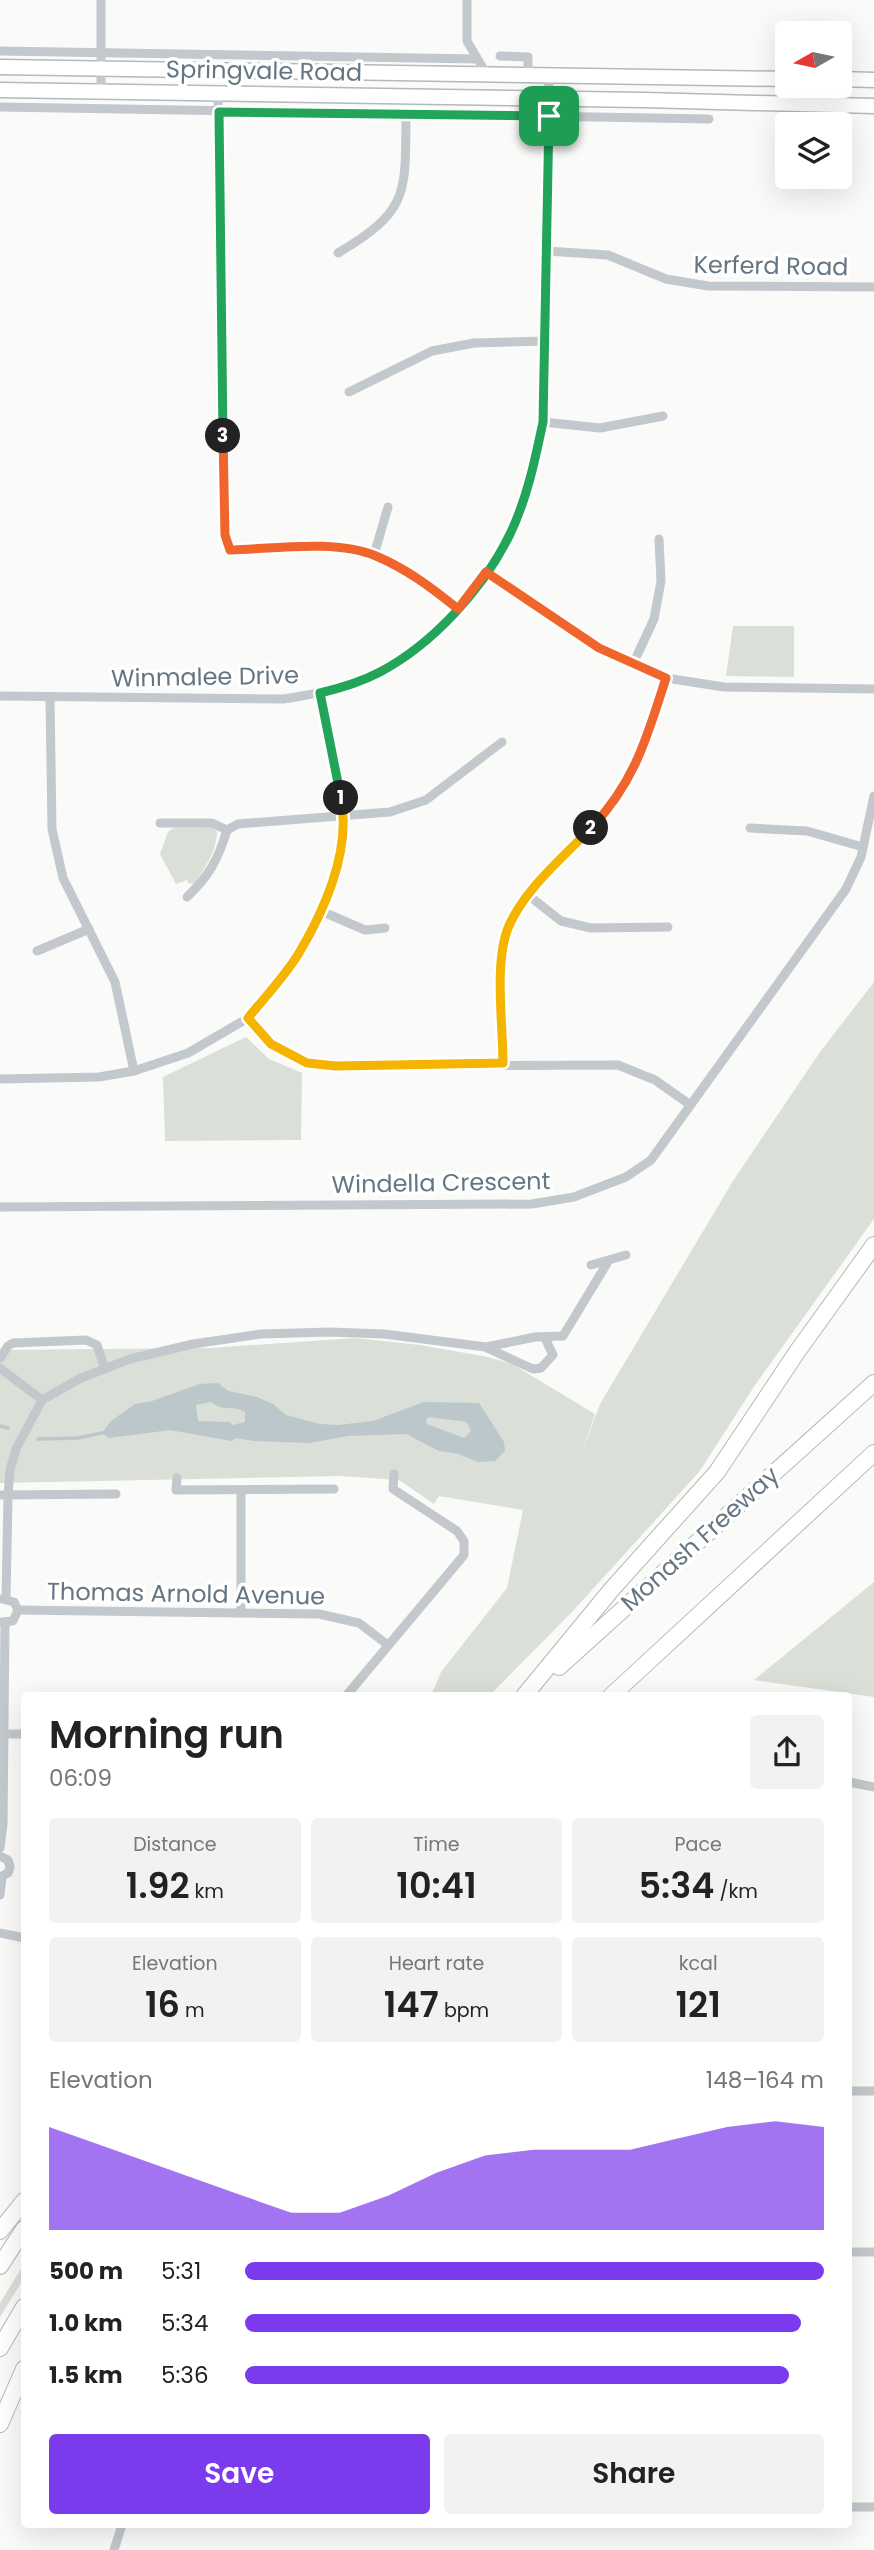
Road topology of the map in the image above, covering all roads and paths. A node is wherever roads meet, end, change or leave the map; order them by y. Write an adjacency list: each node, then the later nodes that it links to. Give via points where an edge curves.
1 (101, 0): 5 (street)
2 (467, 0): 3 (street)
3 (467, 41): 7 (street); 8 (street)
4 (0, 51): 5 (street, Springvale Road)
5 (101, 52): 7 (street, Springvale Road); 10 (street)
6 (500, 56): 12 (street, via 528,57)
7 (454, 59): 8 (street, Springvale Road)
8 (477, 59): 11 (street)
9 (0, 67): 10 (highway, Springvale Road)
10 (101, 69): 11 (highway, Springvale Road); 19 (street)
11 (487, 75): 12 (highway, Springvale Road)
12 (528, 75): 13 (highway, Springvale Road)
13 (549, 75): 14 (highway, Springvale Road); 21 (street, Winmalee Drive)
14 (775, 79)
15 (852, 79): 16 (highway)
16 (874, 80)
17 (0, 90): 18 (highway, Springvale Road)
18 (73, 91): 19 (highway, Springvale Road); 24 (street)
19 (101, 91): 20 (highway, Springvale Road)
20 (218, 93): 21 (highway, Springvale Road); 25 (street)
21 (549, 99): 22 (highway, Springvale Road); 27 (street, Winmalee Drive)
22 (874, 106)
23 (0, 107): 24 (street, Springvale Road)
24 (66, 108): 25 (street, Springvale Road)
25 (219, 112): 26 (street, Springvale Road); 38 (street, via 225,535 230,550 317,547)
26 (406, 113): 27 (street, Springvale Road); 30 (street, via 406,166 402,191 390,216)
27 (549, 116): 28 (street, Springvale Road); 29 (street, Winmalee Drive)
28 (709, 118)
29 (547, 251): 31 (street, Kerferd Road, via 608,255 685,284); 32 (street, Winmalee Drive)
30 (338, 253)
31 (874, 287)
32 (545, 341): 33 (street, via 474,343 432,351); 35 (street, Winmalee Drive)
33 (349, 392)
34 (663, 415): 35 (street, via 600,428)
35 (543, 422): 39 (street, Winmalee Drive, via 533,471 509,534)
36 (388, 507): 38 (street)
37 (659, 539): 41 (street, via 661,581 654,619)
38 (374, 555): 40 (street, via 417,576)
39 (486, 572): 40 (street, Winmalee Drive); 41 (street, via 599,648)
40 (458, 609): 44 (street, Winmalee Drive, via 401,660 353,684)
41 (633, 664): 42 (street)
42 (666, 678): 43 (street, via 724,687); 54 (street, via 639,759 620,794)
43 (874, 689)
44 (320, 693): 46 (street, Winmalee Drive, via 284,699); 49 (street)
45 (0, 696): 46 (street, Winmalee Drive)
46 (50, 697): 59 (street, via 52,829 63,878)
47 (502, 742): 49 (street, via 426,800 390,812)
48 (874, 796): 53 (street, Windella Crescent)
49 (344, 814): 52 (street, via 238,824); 56 (street, via 337,867)
50 (160, 823): 52 (street, via 212,823)
51 (750, 828): 53 (street, via 807,831)
52 (227, 830): 55 (street, via 206,879)
53 (863, 847): 65 (street, Windella Crescent, via 839,900)
54 (528, 895): 57 (street, via 561,921 591,928); 62 (street, via 508,928 501,959)
55 (187, 897)
56 (320, 911): 58 (street, via 365,930); 61 (street, via 298,955)
57 (668, 927)
58 (385, 928)
59 (89, 929): 60 (street); 63 (street, via 115,982)
60 (37, 951)
61 (248, 1018): 62 (street, via 271,1044 307,1063); 63 (street, via 188,1053)
62 (503, 1063): 65 (street, via 618,1065 654,1080)
63 (134, 1071): 64 (street, via 99,1077)
64 (0, 1079)
65 (689, 1104): 66 (street, Windella Crescent, via 651,1160 626,1177 574,1197 532,1204)
66 (0, 1207)
67 (874, 1245): 93 (highway, via 717,1472)
68 (626, 1255): 69 (street)
69 (609, 1260): 70 (street); 71 (street)
70 (592, 1265)
71 (564, 1336): 72 (street); 74 (street)
72 (545, 1338): 73 (street); 74 (street)
73 (486, 1347): 74 (street, via 533,1369 541,1368); 77 (street, via 384,1334 261,1334 193,1344)
74 (553, 1355)
75 (0, 1358): 77 (street, via 13,1343 86,1340 97,1345)
76 (0, 1368): 79 (street)
77 (106, 1368): 79 (street)
78 (874, 1383): 94 (highway, Monash Freeway)
79 (42, 1400): 86 (street, via 16,1449)
80 (874, 1453): 95 (highway)
81 (394, 1474): 91 (street, via 393,1489 457,1531 464,1541 464,1555)
82 (177, 1478): 84 (street, via 177,1490)
83 (334, 1489): 84 (street)
84 (241, 1491): 89 (street)
85 (116, 1494): 86 (street)
86 (4, 1495): 87 (street)
87 (3, 1600): 88 (street, via 14,1602)
88 (18, 1610): 89 (street, Thomas Arnold Avenue); 90 (street, via 15,1618)
89 (241, 1613): 91 (street, Thomas Arnold Avenue, via 338,1616 359,1623)
90 (3, 1622): 96 (street)
91 (388, 1645): 92 (street)
92 (349, 1692)
93 (528, 1692)
94 (529, 1692)
95 (615, 1692)
96 (4, 1734): 97 (street); 100 (street)
97 (21, 1734)
98 (852, 1783): 99 (street)
99 (874, 1787)
100 (0, 1848)
101 (0, 1856): 102 (street, via 10,1867)
102 (1, 1877): 103 (street)
103 (0, 1895)
104 (0, 1933): 105 (street)
105 (21, 1937)
106 (852, 2091): 107 (street)
107 (874, 2091)
108 (21, 2205): 109 (highway)
109 (0, 2231)
110 (21, 2234): 113 (highway)
111 (852, 2252): 112 (street)
112 (874, 2252)
113 (0, 2266)
114 (21, 2312): 115 (highway)
115 (0, 2348)
116 (21, 2376): 117 (highway)
117 (0, 2424)
118 (852, 2507): 119 (street)
119 (874, 2507)
120 (121, 2528): 121 (street)
121 (114, 2550)

